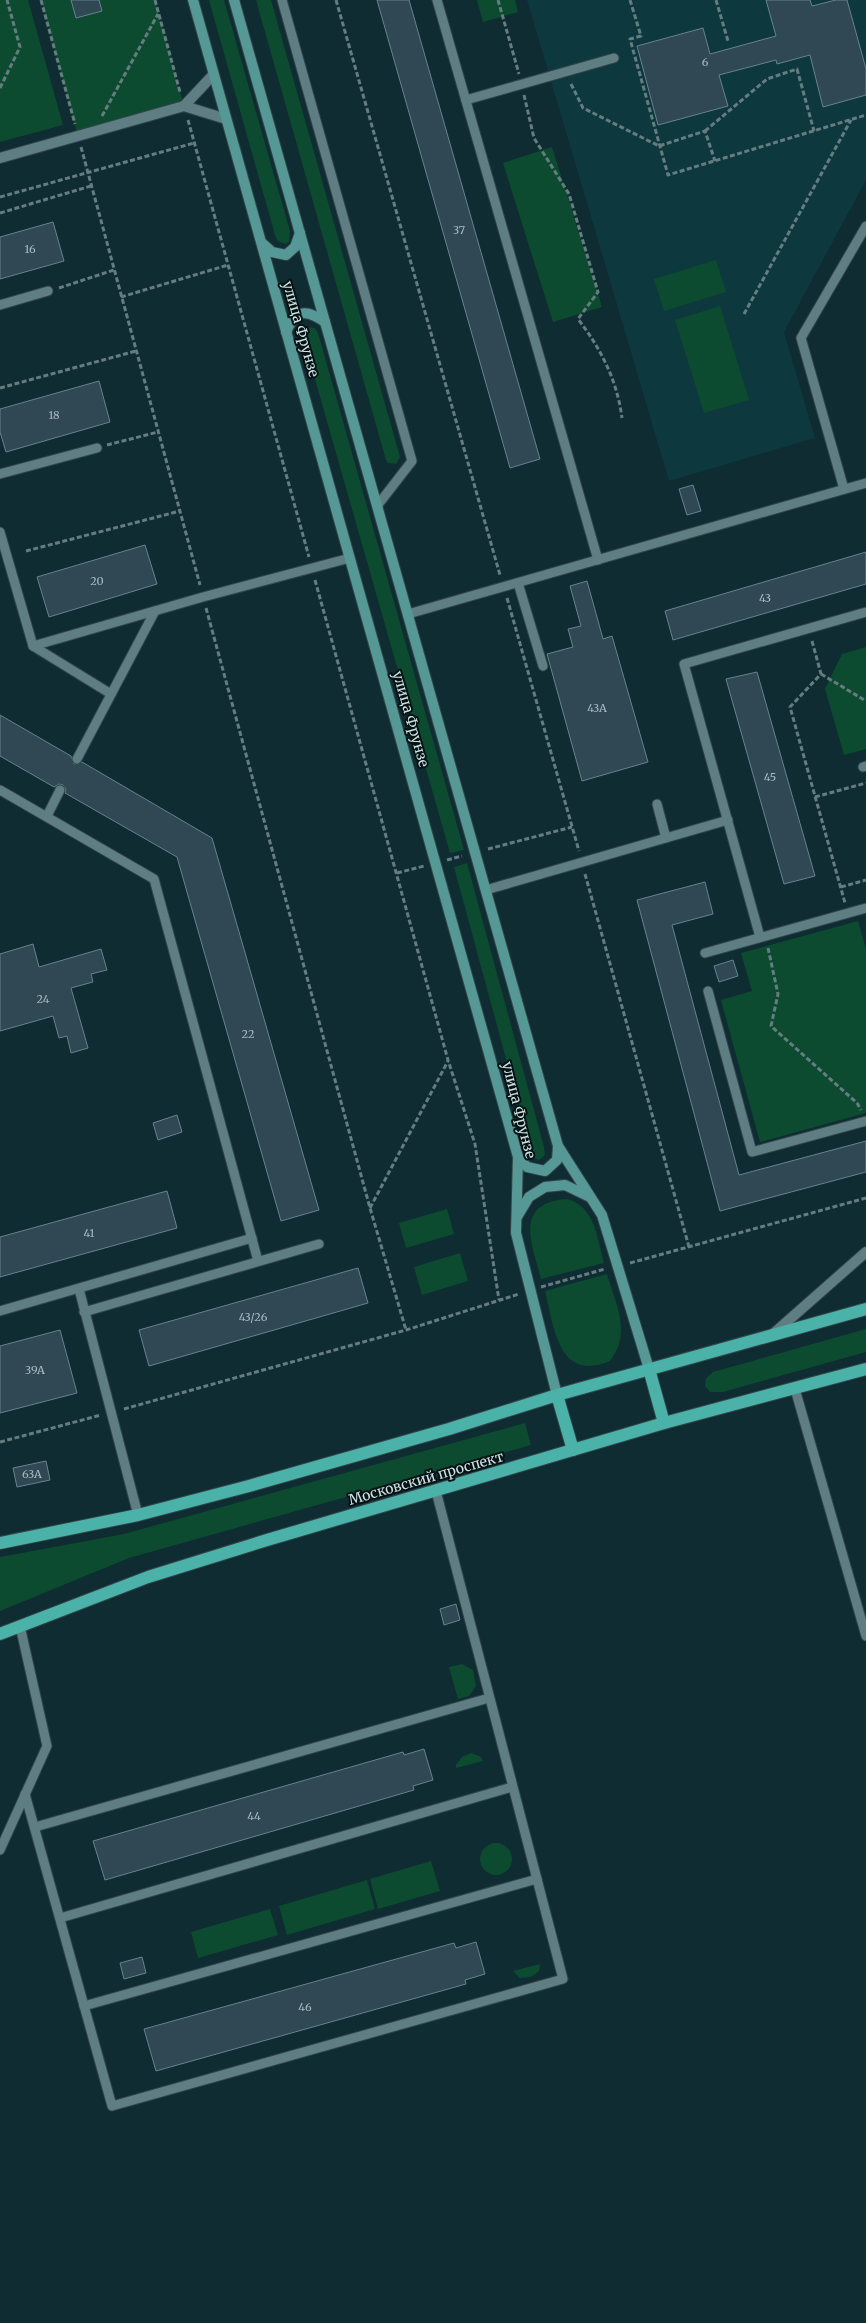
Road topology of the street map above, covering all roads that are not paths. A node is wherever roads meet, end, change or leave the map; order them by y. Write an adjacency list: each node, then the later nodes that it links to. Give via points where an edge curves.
1 (192, 0): 6 (main road, улица Фрунзе)
2 (234, 0): 12 (main road, улица Фрунзе)
3 (282, 0): 22 (lane, via 412,461)
4 (437, 0): 7 (lane)
5 (614, 58): 7 (lane)
6 (214, 75): 8 (street); 9 (main road, улица Фрунзе)
7 (466, 100): 25 (lane)
8 (184, 106): 9 (street); 10 (street)
9 (226, 119): 13 (main road, улица Фрунзе)
10 (0, 158)
11 (866, 226): 21 (lane, via 802,338)
12 (300, 232): 13 (main road, via 296,247 286,255 272,252); 16 (main road, улица Фрунзе)
13 (261, 243): 17 (main road, улица Фрунзе)
14 (48, 291): 15 (lane)
15 (0, 306)
16 (325, 322): 17 (main road, via 314,314 301,313 291,320); 22 (main road, улица Фрунзе)
17 (286, 332): 24 (main road, улица Фрунзе)
18 (97, 448): 19 (lane)
19 (0, 474)
20 (866, 482): 21 (lane)
21 (844, 489): 25 (lane)
22 (377, 506): 29 (main road, улица Фрунзе)
23 (0, 532): 30 (lane)
24 (350, 558): 27 (lane); 47 (main road, улица Фрунзе)
25 (598, 560): 26 (lane)
26 (518, 583): 29 (lane); 31 (lane)
27 (155, 611): 30 (lane); 32 (lane)
28 (866, 612): 38 (lane, via 684,664)
29 (408, 614): 40 (main road, улица Фрунзе)
30 (33, 646): 32 (lane)
31 (543, 666)
32 (111, 694): 33 (lane)
33 (76, 759)
34 (0, 790): 37 (lane)
35 (60, 790): 37 (lane)
36 (657, 804): 39 (lane)
37 (47, 816): 50 (lane, via 154,879)
38 (728, 820): 39 (lane); 42 (lane)
39 (666, 838): 40 (lane)
40 (486, 890): 46 (main road, улица Фрунзе)
41 (866, 908): 42 (lane)
42 (763, 937): 43 (lane)
43 (705, 953)
44 (708, 991): 45 (lane, via 752,1152)
45 (866, 1120)
46 (558, 1146): 47 (main road, via 557,1160 545,1171 527,1167); 48 (main road, улица Фрунзе)
47 (518, 1157): 49 (main road, улица Фрунзе)
48 (591, 1198): 49 (main road, via 565,1185 545,1187 529,1197); 59 (main road, улица Фрунзе, via 602,1215)
49 (516, 1218): 62 (main road, улица Фрунзе, via 516,1233)
50 (252, 1238): 53 (lane); 54 (lane)
51 (318, 1244): 53 (lane)
52 (866, 1252): 58 (street)
53 (258, 1261): 57 (lane)
54 (79, 1289): 56 (lane); 57 (lane)
55 (866, 1309): 58 (main road)
56 (0, 1311)
57 (84, 1312): 66 (lane)
58 (772, 1335): 59 (main road)
59 (649, 1369): 62 (main road); 63 (main road, улица Фрунзе)
60 (866, 1370): 61 (main road, Московский проспект)
61 (795, 1389): 63 (main road, Московский проспект); 70 (lane)
62 (557, 1395): 64 (main road, улица Фрунзе); 66 (main road, via 449,1429)
63 (664, 1424): 64 (main road, Московский проспект)
64 (573, 1450): 65 (main road, Московский проспект)
65 (436, 1492): 68 (main road, Московский проспект, via 148,1577); 71 (lane)
66 (138, 1515): 67 (main road)
67 (0, 1542)
68 (20, 1626): 69 (main road, Московский проспект); 73 (lane, via 47,1746)
69 (0, 1634)
70 (866, 1636)
71 (489, 1698): 72 (lane); 74 (lane)
72 (512, 1787): 76 (lane); 77 (lane)
73 (25, 1794): 74 (lane); 75 (lane)
74 (34, 1827): 77 (lane)
75 (0, 1850)
76 (537, 1879): 78 (lane); 78 (lane, via 563,1979 112,2106)
77 (60, 1918): 78 (lane)
78 (84, 2006)

